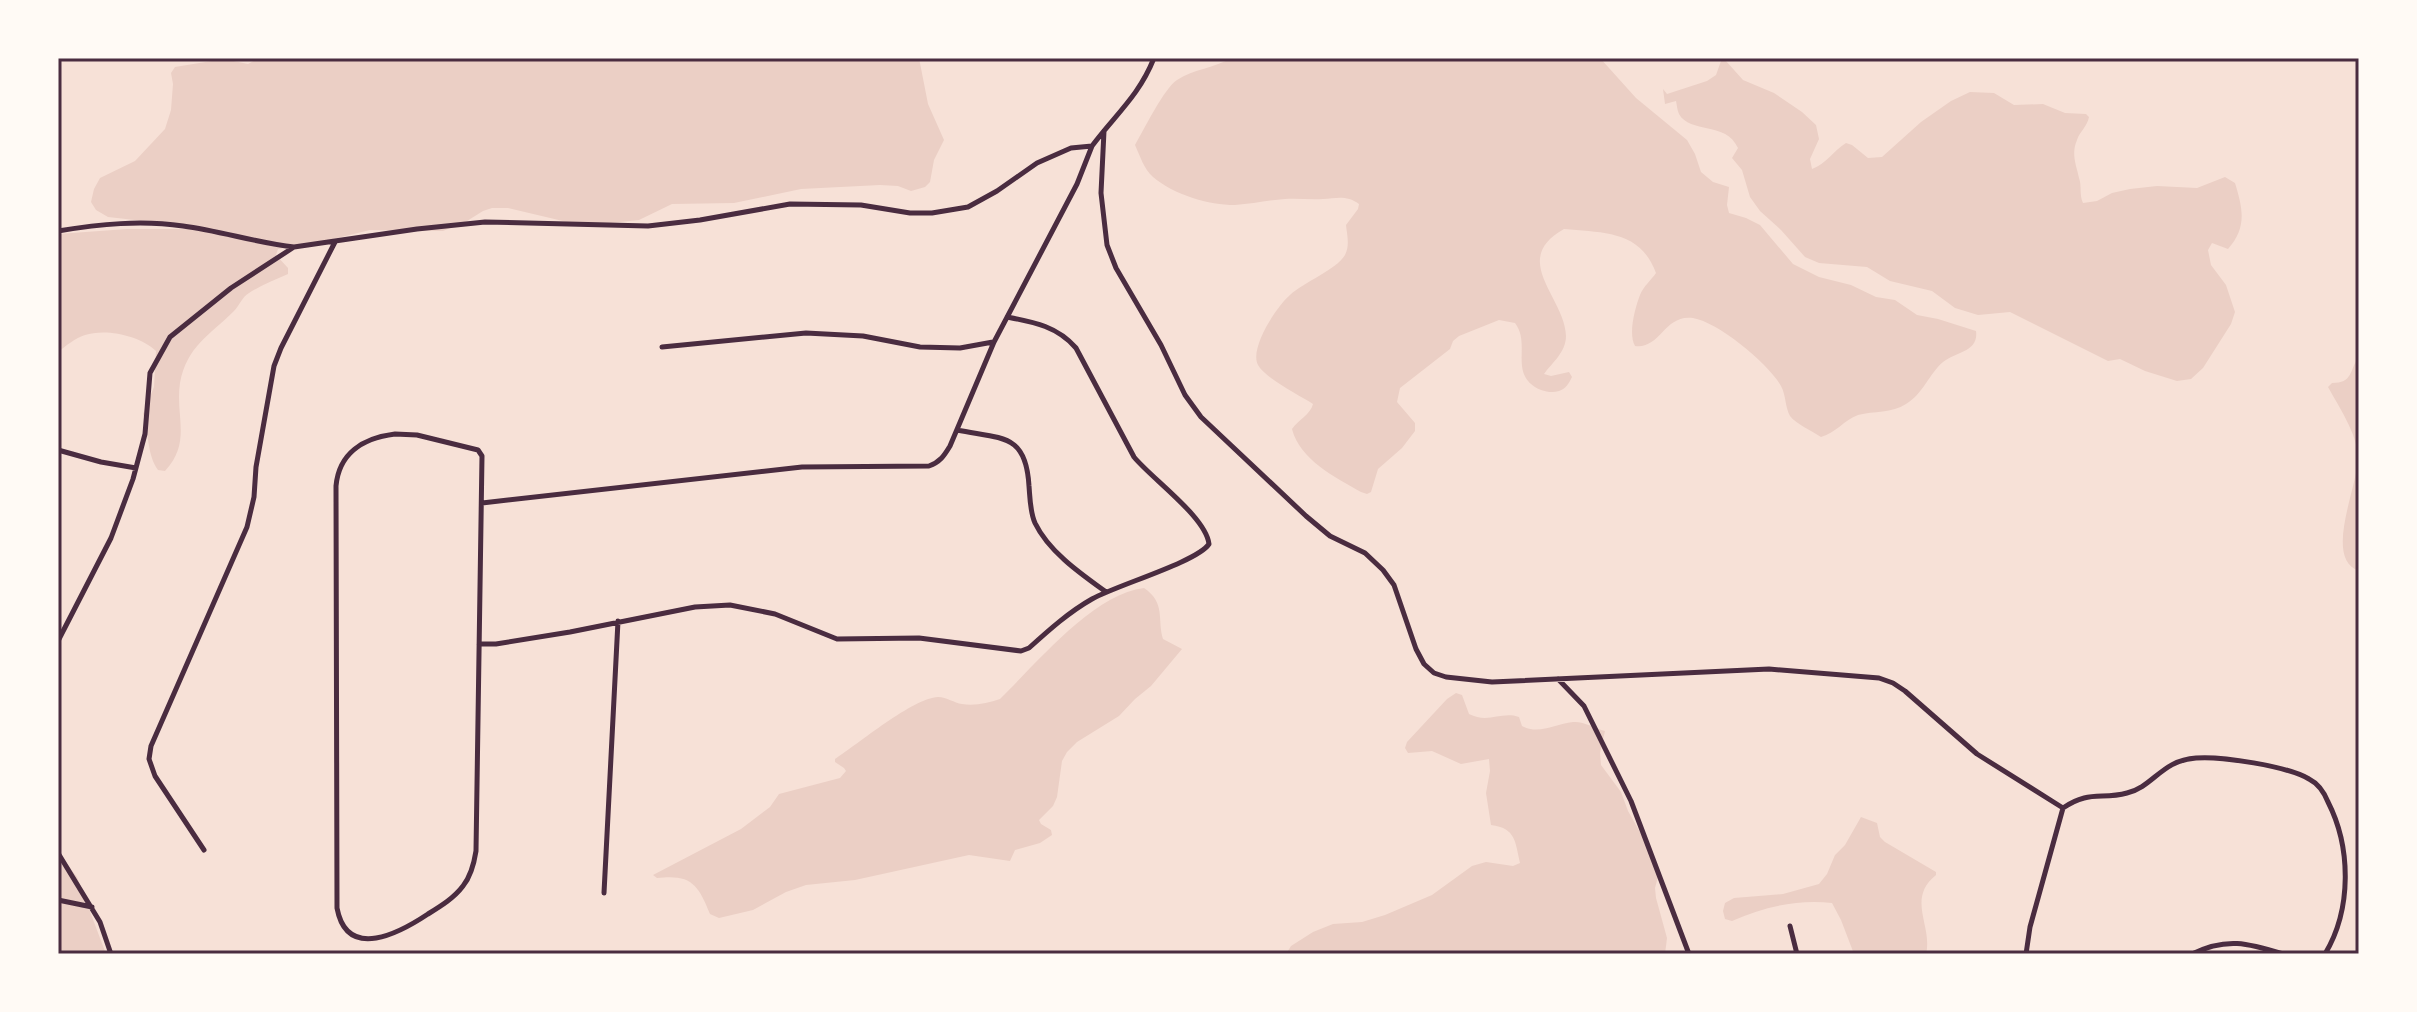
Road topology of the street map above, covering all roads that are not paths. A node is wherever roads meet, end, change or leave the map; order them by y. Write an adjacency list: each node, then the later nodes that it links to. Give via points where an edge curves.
1 (1154, 58): 2 (street, via 1126,107)
2 (1104, 130): 3 (street); 18 (street, via 1101,193 1107,245 1201,417 1306,516 1383,570 1401,601 1416,649 1434,673 1468,681)
3 (1092, 146): 5 (street, via 1071,148 1037,163 968,207 932,213 790,204 648,226 485,222); 7 (street)
4 (58, 231): 6 (street, via 155,223)
5 (335, 241): 6 (street); 20 (street, via 274,366 247,527 151,746 155,776)
6 (294, 247): 12 (street, via 170,337 150,373)
7 (1007, 317): 8 (street); 14 (street, via 1066,337 1134,457 1209,538 1195,556)
8 (994, 342): 9 (street, via 920,347 806,333); 10 (street)
9 (662, 347)
10 (957, 430): 13 (street, via 941,460 929,466 802,467); 14 (street, via 1008,441 1021,450 1028,465 1034,521 1075,570)
11 (58, 450): 12 (street)
12 (136, 468): 16 (street, via 111,538)
13 (482, 503): 17 (street); 17 (street, via 480,451 417,435 365,441 338,472 337,908 341,922 356,936 372,939 402,931 451,899 473,868)
14 (1106, 592): 15 (street, via 1018,651 919,638 837,639 775,614 730,605)
15 (618, 621): 17 (street); 22 (street)
16 (58, 641)
17 (479, 644)
18 (1557, 679): 19 (street, via 1757,669 1879,678 1905,691 1977,754); 27 (street, via 1584,706 1631,801)
19 (2063, 808): 29 (street); 32 (street, via 2086,797 2136,790 2180,760 2244,762 2309,779 2322,789 2333,810 2346,873 2338,923)
20 (204, 850)
21 (58, 853): 24 (street)
22 (604, 893)
23 (58, 900): 24 (street)
24 (92, 907): 26 (street)
25 (1790, 926): 28 (street)
26 (111, 954)
27 (1689, 954)
28 (1797, 954)
29 (2026, 954)
30 (2192, 954): 31 (street, via 2238,942)
31 (2283, 954)
32 (2325, 954)

